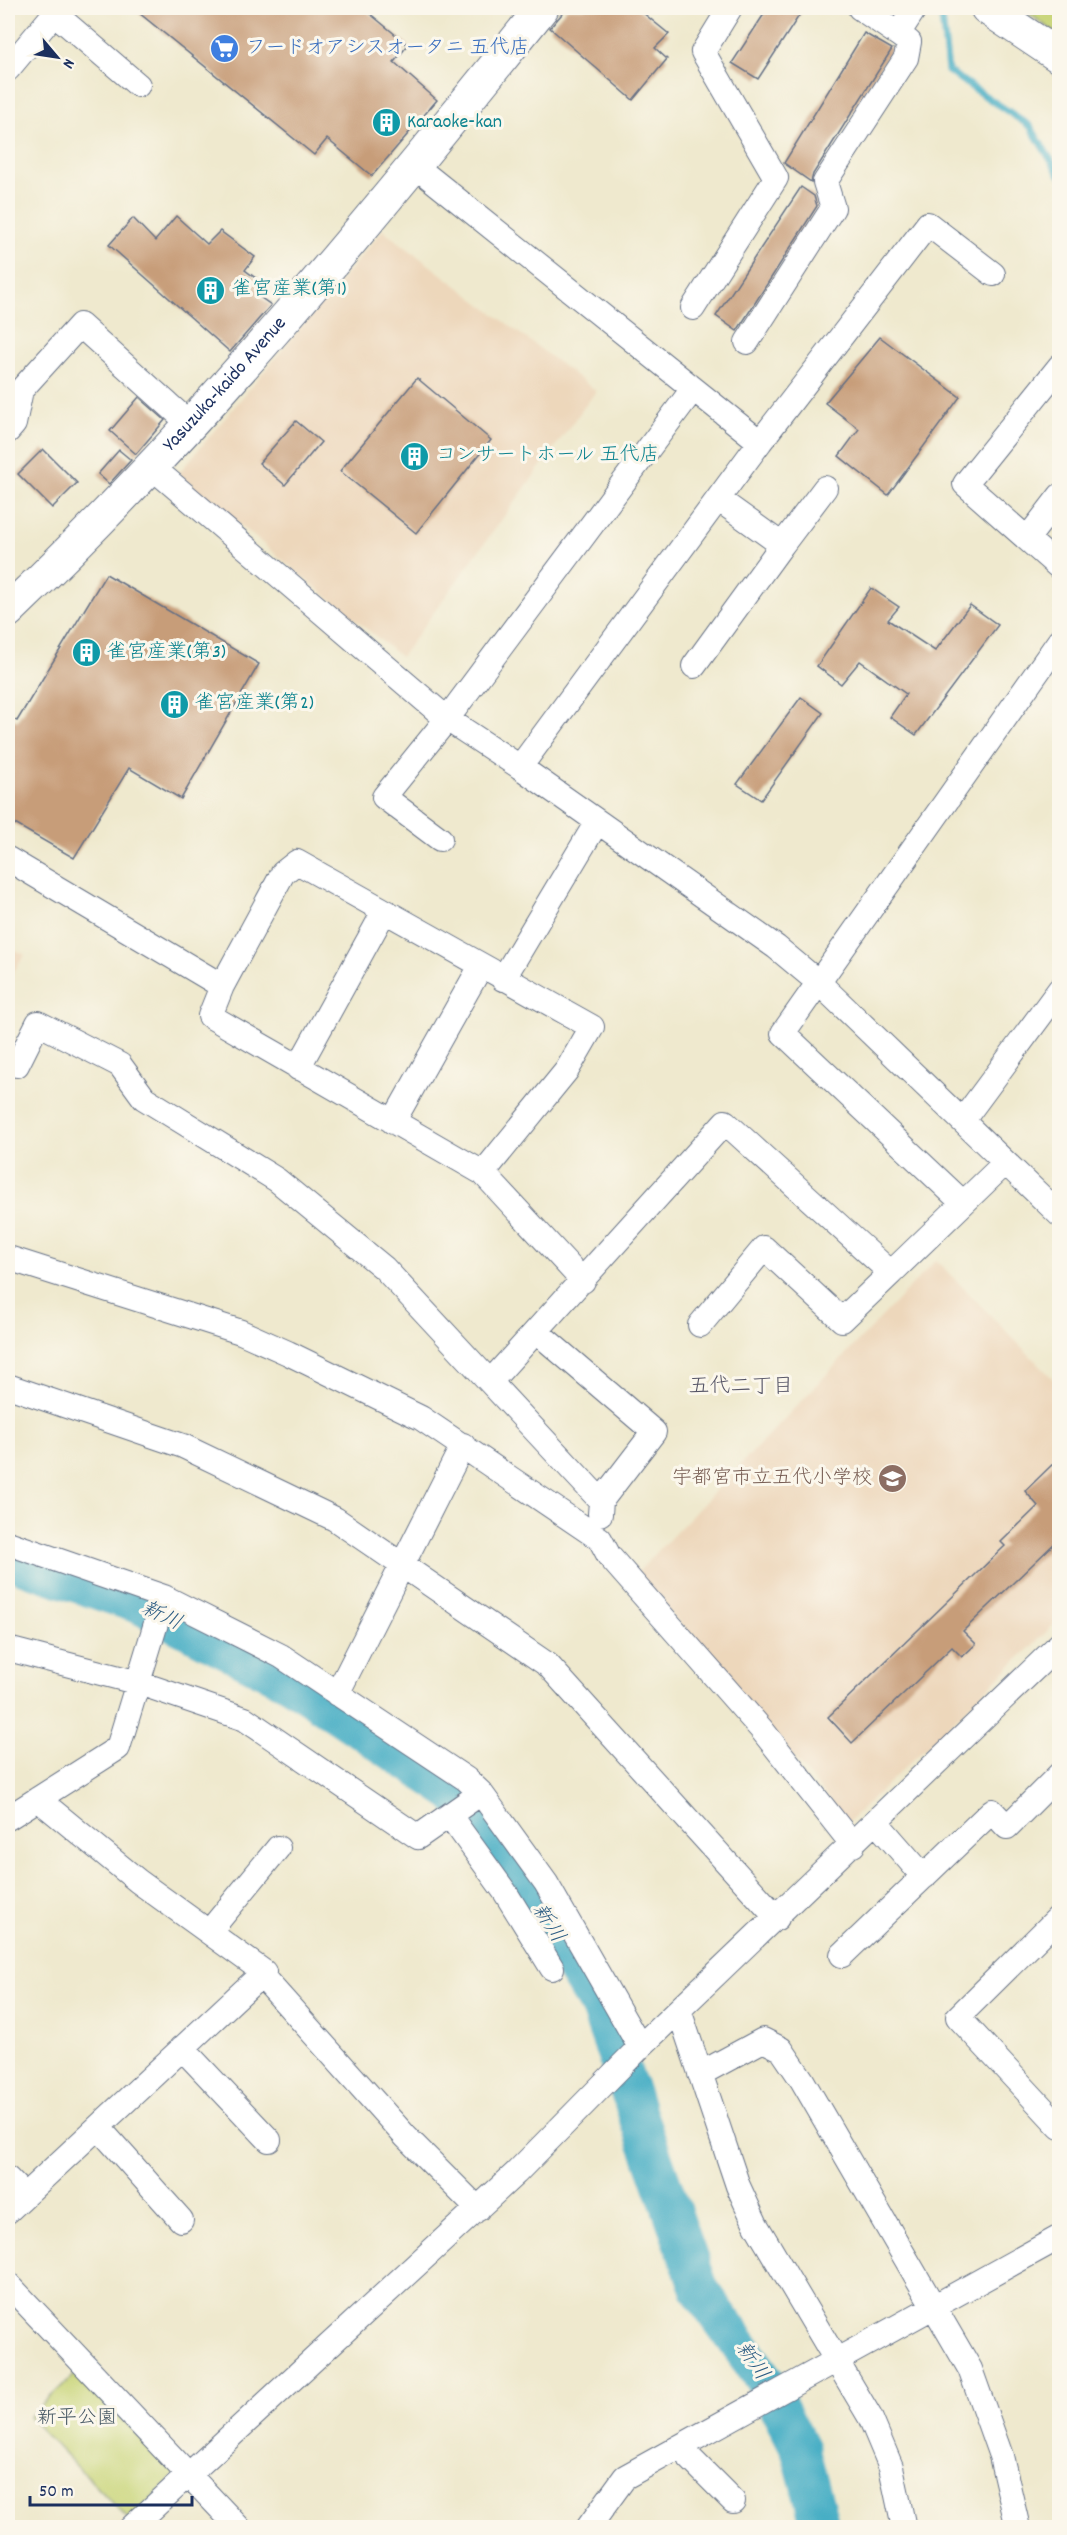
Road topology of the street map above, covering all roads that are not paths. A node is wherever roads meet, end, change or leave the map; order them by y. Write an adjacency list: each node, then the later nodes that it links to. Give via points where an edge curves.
1 (542, 8): 11 (main road, Yasuzuka-kaido Avenue)
2 (730, 8): 13 (street, via 703,52 776,178)
3 (860, 8): 7 (street)
4 (915, 8): 7 (street)
5 (987, 8): 8 (main road)
6 (56, 10): 9 (street); 10 (street)
7 (897, 34): 14 (street, via 909,42 906,58 825,182 833,208)
8 (1059, 57)
9 (8, 69)
10 (138, 85)
11 (415, 166): 16 (street); 17 (main road, Yasuzuka-kaido Avenue, via 343,254)
12 (993, 274): 19 (street, via 928,224)
13 (693, 308)
14 (747, 342)
15 (1059, 366): 24 (street, via 965,484)
16 (693, 389): 19 (street); 30 (street)
17 (191, 425): 18 (street, via 80,325 21,390 14,424); 20 (main road, Yasuzuka-kaido Avenue)
18 (8, 431)
19 (760, 442): 23 (street)
20 (153, 468): 27 (main road, Yasuzuka-kaido Avenue); 30 (street)
21 (825, 488): 25 (street)
22 (1059, 496): 24 (street)
23 (718, 499): 25 (street); 31 (street)
24 (1027, 539): 26 (street)
25 (782, 545): 29 (street)
26 (1059, 568)
27 (8, 611)
28 (1059, 640): 38 (street)
29 (694, 666)
30 (447, 719): 31 (street); 33 (street, via 384,797)
31 (520, 767): 32 (street)
32 (597, 822): 37 (street); 38 (street, via 776,947)
33 (440, 838)
34 (8, 859): 39 (street)
35 (384, 912): 36 (street); 39 (street, via 297,862 283,873); 42 (street)
36 (481, 966): 37 (street); 44 (street)
37 (503, 979): 46 (street, via 592,1027 567,1070)
38 (818, 982): 43 (street); 47 (street, via 783,1033)
39 (222, 986): 42 (street, via 210,1016)
40 (1059, 989): 43 (street)
41 (17, 1065): 54 (street, via 38,1023 120,1065 144,1098 278,1180 384,1268)
42 (298, 1068): 44 (street)
43 (963, 1120): 45 (street)
44 (393, 1122): 46 (street)
45 (1005, 1163): 47 (street); 48 (street)
46 (483, 1173): 51 (street)
47 (963, 1203): 50 (street)
48 (1059, 1215)
49 (8, 1258): 56 (street, via 241,1332 421,1418)
50 (891, 1273): 51 (street, via 725,1122); 52 (street, via 842,1320 764,1248)
51 (583, 1281): 53 (street)
52 (700, 1324)
53 (537, 1332): 54 (street); 57 (street, via 654,1432)
54 (490, 1382): 57 (street)
55 (8, 1386): 60 (street, via 203,1454 335,1519)
56 (463, 1445): 58 (street); 60 (street)
57 (601, 1501): 58 (street)
58 (600, 1539): 71 (street, via 609,1556 762,1730)
59 (8, 1543): 61 (street)
60 (403, 1566): 65 (street); 74 (street, via 548,1665)
61 (160, 1611): 64 (street); 65 (street, via 281,1656)
62 (1059, 1644): 70 (street)
63 (8, 1649): 64 (street)
64 (139, 1683): 67 (street, via 118,1748); 68 (street, via 245,1719 418,1838)
65 (337, 1694): 68 (street, via 466,1779)
66 (1059, 1774): 73 (street, via 1007,1827 992,1811)
67 (38, 1799): 69 (street); 76 (street, via 138,1881)
68 (465, 1805): 78 (street, via 505,1892); 82 (street, via 546,1882)
69 (8, 1818)
70 (876, 1822): 71 (street); 73 (street)
71 (853, 1845): 74 (street)
72 (278, 1848): 76 (street)
73 (924, 1876): 77 (street)
74 (777, 1918): 80 (street)
75 (1055, 1931): 85 (street, via 958,2017)
76 (209, 1932): 79 (street, via 264,1971)
77 (842, 1955)
78 (552, 1968)
79 (261, 1975): 81 (street); 88 (street, via 406,2137)
80 (679, 2010): 82 (street); 83 (street)
81 (182, 2048): 84 (street); 86 (street)
82 (634, 2054): 88 (street)
83 (700, 2074): 92 (street, via 763,2040 781,2049); 93 (street, via 742,2196)
84 (98, 2127): 87 (street); 89 (street)
85 (1059, 2127)
86 (269, 2140)
87 (13, 2195)
88 (478, 2209): 95 (street)
89 (181, 2220)
90 (1059, 2237): 92 (street)
91 (8, 2284): 95 (street)
92 (936, 2306): 93 (street); 101 (street, via 970,2369 1001,2456)
93 (837, 2361): 94 (street); 100 (street, via 870,2417 891,2467)
94 (679, 2448): 96 (street); 99 (street, via 625,2477)
95 (188, 2475): 97 (street); 98 (street)
96 (733, 2501)
97 (131, 2528)
98 (239, 2528)
99 (588, 2528)
100 (904, 2528)
101 (1018, 2528)

